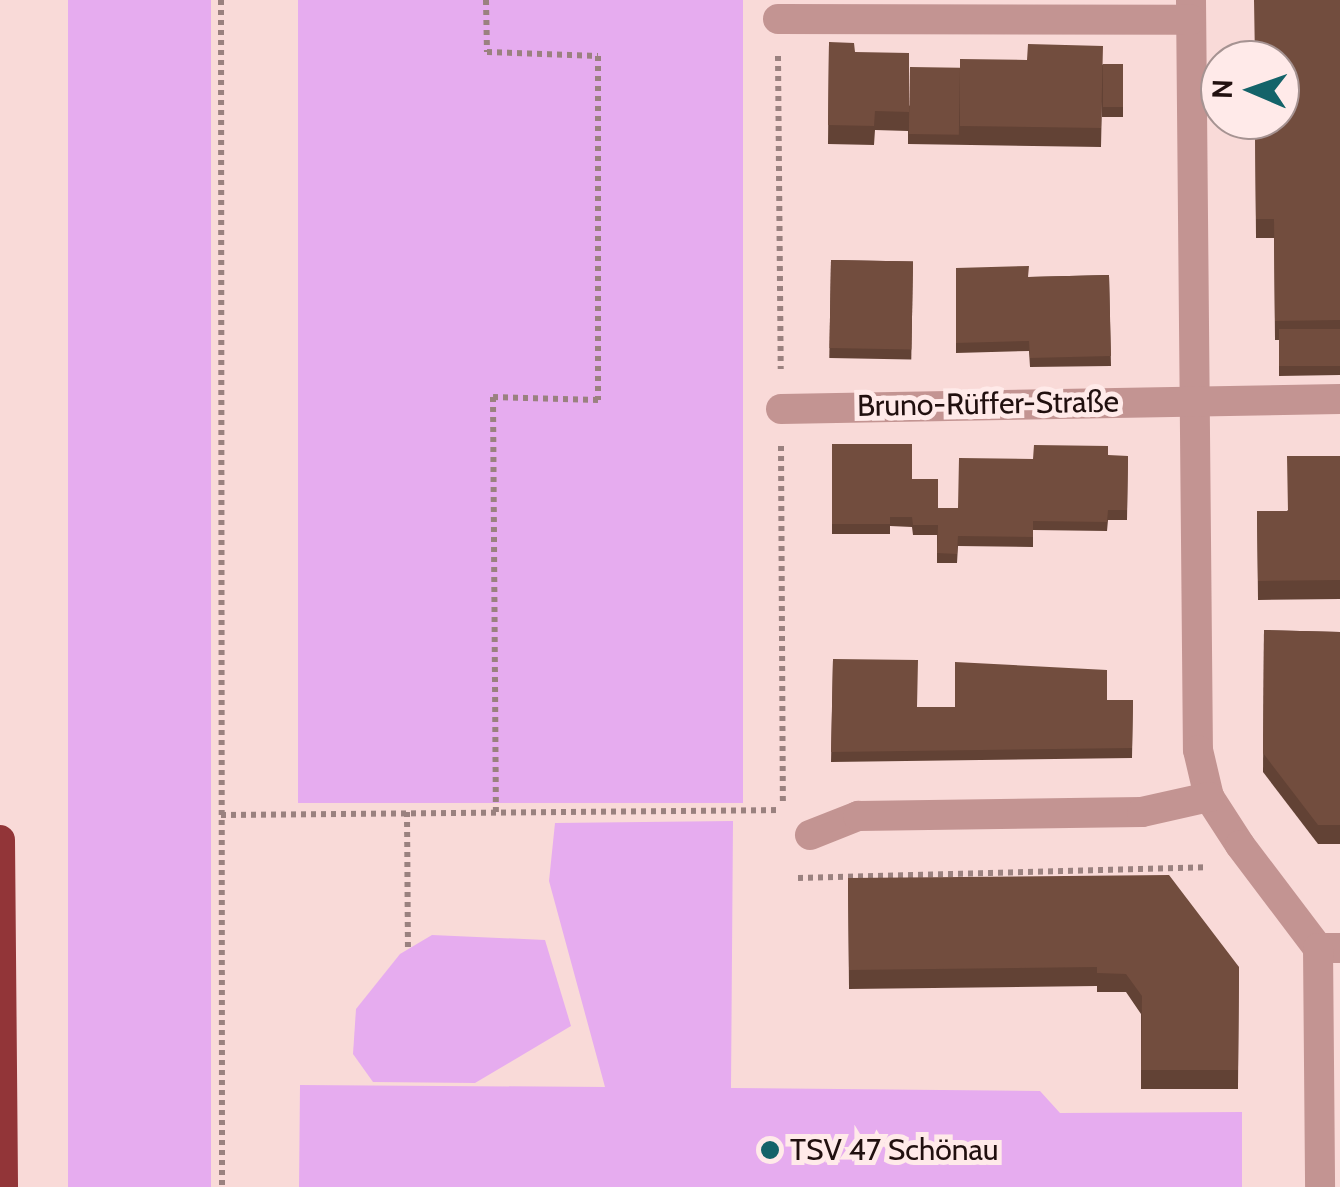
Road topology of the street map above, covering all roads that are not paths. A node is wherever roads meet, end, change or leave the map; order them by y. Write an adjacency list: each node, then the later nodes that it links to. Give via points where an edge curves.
1 (1191, 10): 2 (street); 4 (street)
2 (778, 19)
3 (1340, 399): 4 (street, Bruno-Rüffer-Straße)
4 (1194, 400): 5 (street, Bruno-Rüffer-Straße); 6 (street, via 1198,750)
5 (781, 409)
6 (1209, 798): 7 (street, via 1142,812 858,816); 9 (street, via 1240,845)
7 (810, 834)
8 (0, 840): 10 (highway)
9 (1329, 948): 11 (street)
10 (3, 1187)
11 (1320, 1187)

